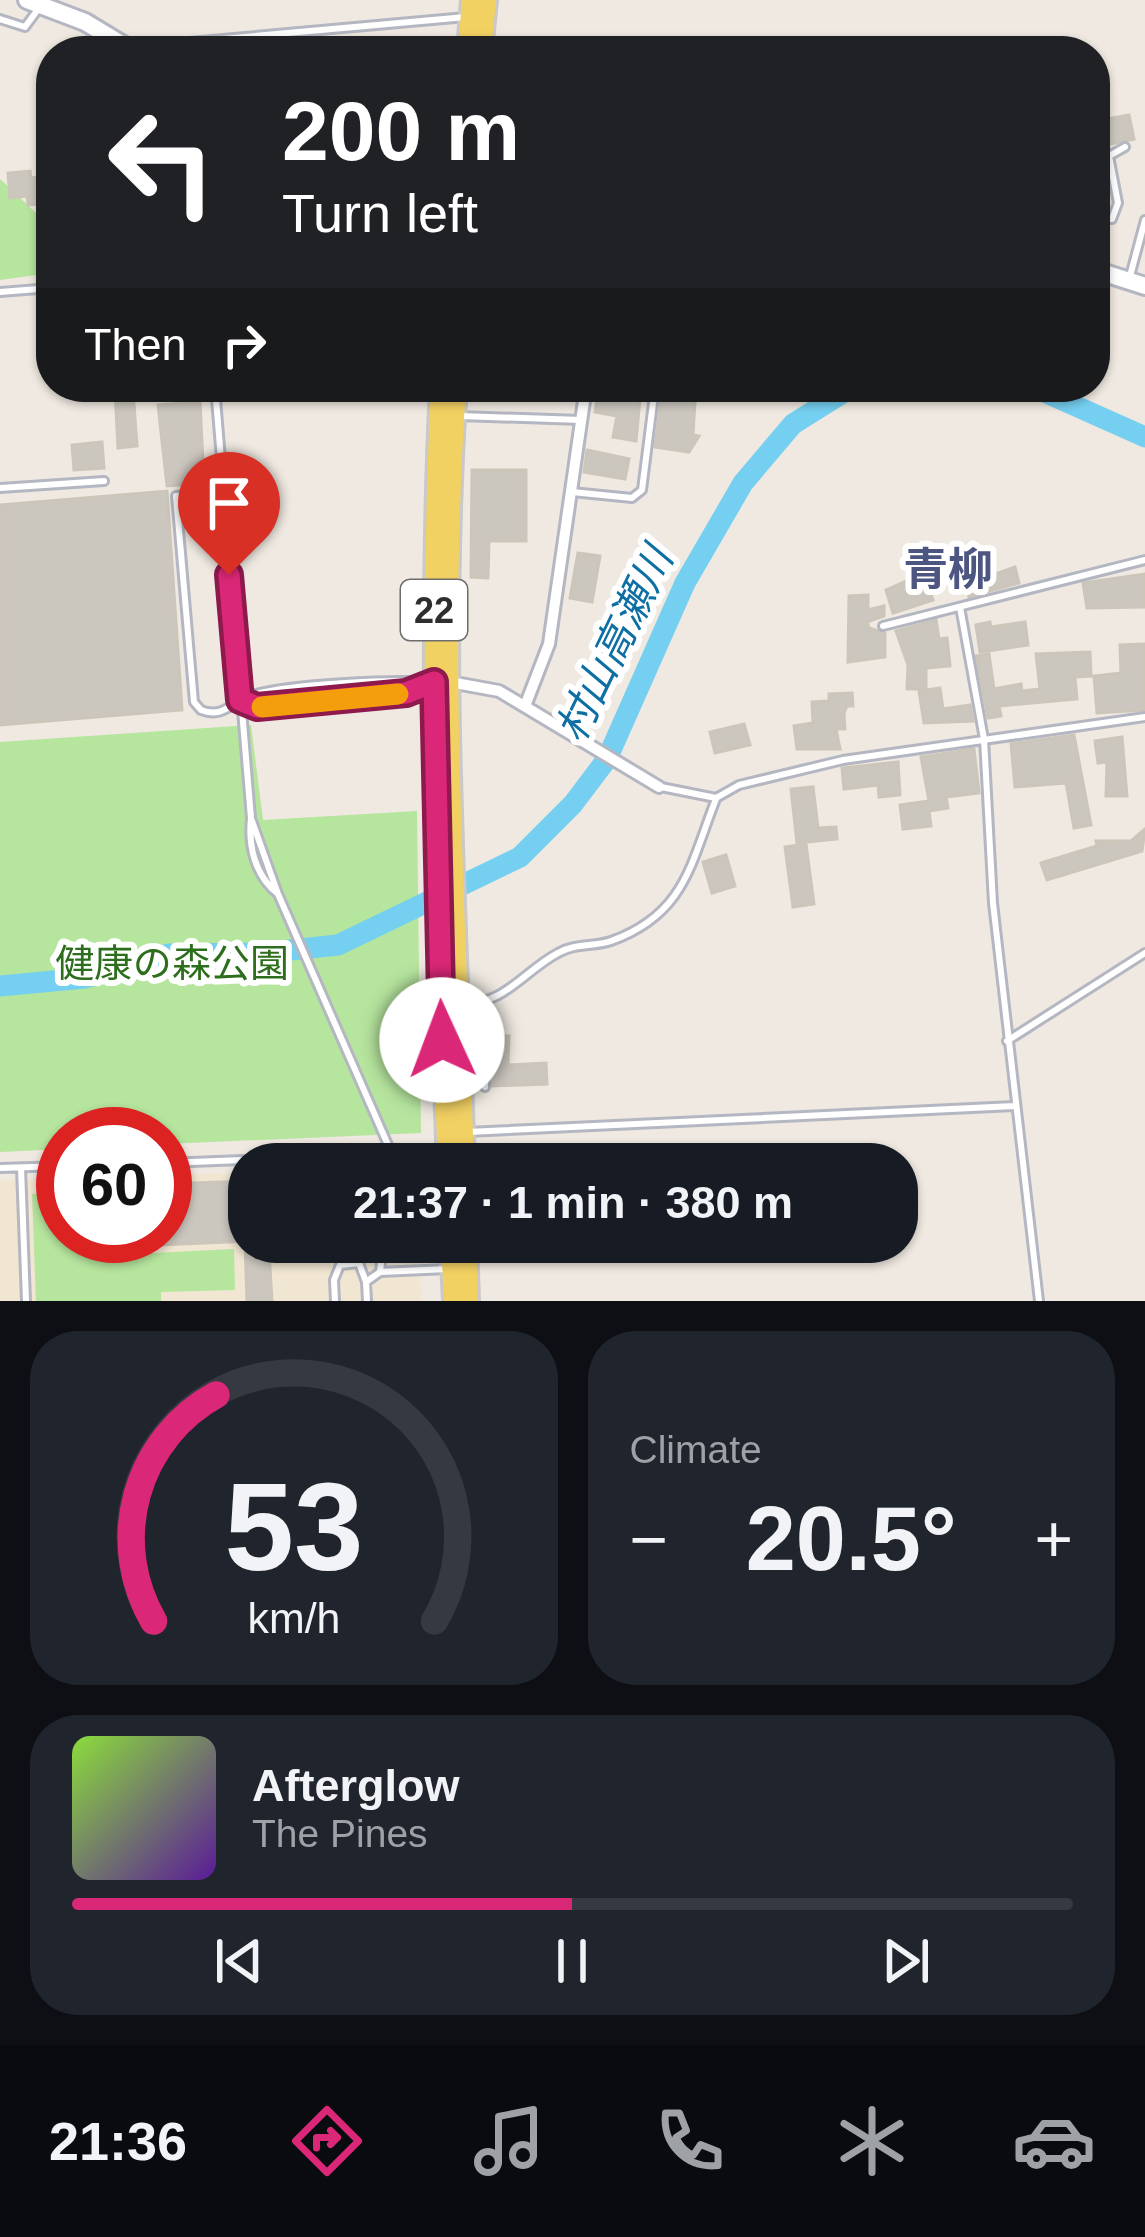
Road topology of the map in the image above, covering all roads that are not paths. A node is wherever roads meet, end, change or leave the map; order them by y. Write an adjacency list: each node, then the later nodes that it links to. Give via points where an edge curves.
1 (487, 0): 7 (main road)
2 (38, 2): 4 (lane, via 26,27); 5 (main road)
3 (471, 8): 6 (lane)
4 (0, 19)
5 (108, 36)
6 (238, 36)
7 (483, 36)
8 (1125, 147): 9 (lane)
9 (1110, 156)
10 (1110, 166): 11 (lane, via 1118,203)
11 (1110, 219)
12 (1145, 220): 13 (lane)
13 (1137, 283)
14 (36, 289): 15 (lane)
15 (0, 292)
16 (216, 402): 25 (lane)
17 (440, 402): 30 (main road, 22)
18 (456, 402): 21 (main road, 22)
19 (584, 402): 22 (street)
20 (653, 402): 26 (lane, via 642,490 632,498)
21 (455, 416): 22 (lane); 30 (main road, 22)
22 (582, 420): 26 (street)
23 (104, 481): 24 (lane)
24 (0, 488)
25 (221, 492): 31 (lane); 31 (lane, via 176,496 194,702 216,714)
26 (572, 492): 32 (street, via 549,644)
27 (1145, 560): 28 (lane)
28 (960, 607): 29 (lane); 34 (lane)
29 (883, 626)
30 (441, 682): 31 (lane, via 406,693 257,707); 32 (street, via 478,684); 38 (main road, 22)
31 (240, 700): 37 (lane)
32 (525, 706): 35 (street)
33 (1145, 717): 34 (lane)
34 (984, 739): 36 (lane, via 782,773); 43 (lane)
35 (658, 787): 36 (lane)
36 (716, 798): 42 (lane, via 683,889 632,931 559,952)
37 (251, 818): 39 (lane); 39 (lane, via 248,842)
38 (442, 833): 41 (main road, 22); 48 (main road, 22)
39 (278, 894): 47 (lane)
40 (1145, 953): 43 (lane)
41 (459, 1003): 42 (lane); 46 (main road, 22)
42 (483, 1004): 44 (lane)
43 (1007, 1041): 45 (lane)
44 (485, 1087)
45 (1014, 1106): 46 (lane); 66 (lane)
46 (464, 1132): 49 (main road, 22)
47 (385, 1143)
48 (446, 1143)
49 (464, 1143)
50 (228, 1162): 51 (lane)
51 (192, 1163)
52 (36, 1167): 54 (lane)
53 (0, 1168): 54 (lane)
54 (21, 1168): 61 (lane)
55 (381, 1263): 59 (lane)
56 (451, 1263): 58 (main road)
57 (468, 1263): 65 (main road)
58 (451, 1269): 59 (lane); 64 (main road)
59 (380, 1272): 60 (lane)
60 (366, 1282): 62 (lane, via 359,1263 340,1264); 63 (lane)
61 (26, 1301)
62 (334, 1301)
63 (367, 1301)
64 (453, 1301)
65 (469, 1301)
66 (1039, 1301)

